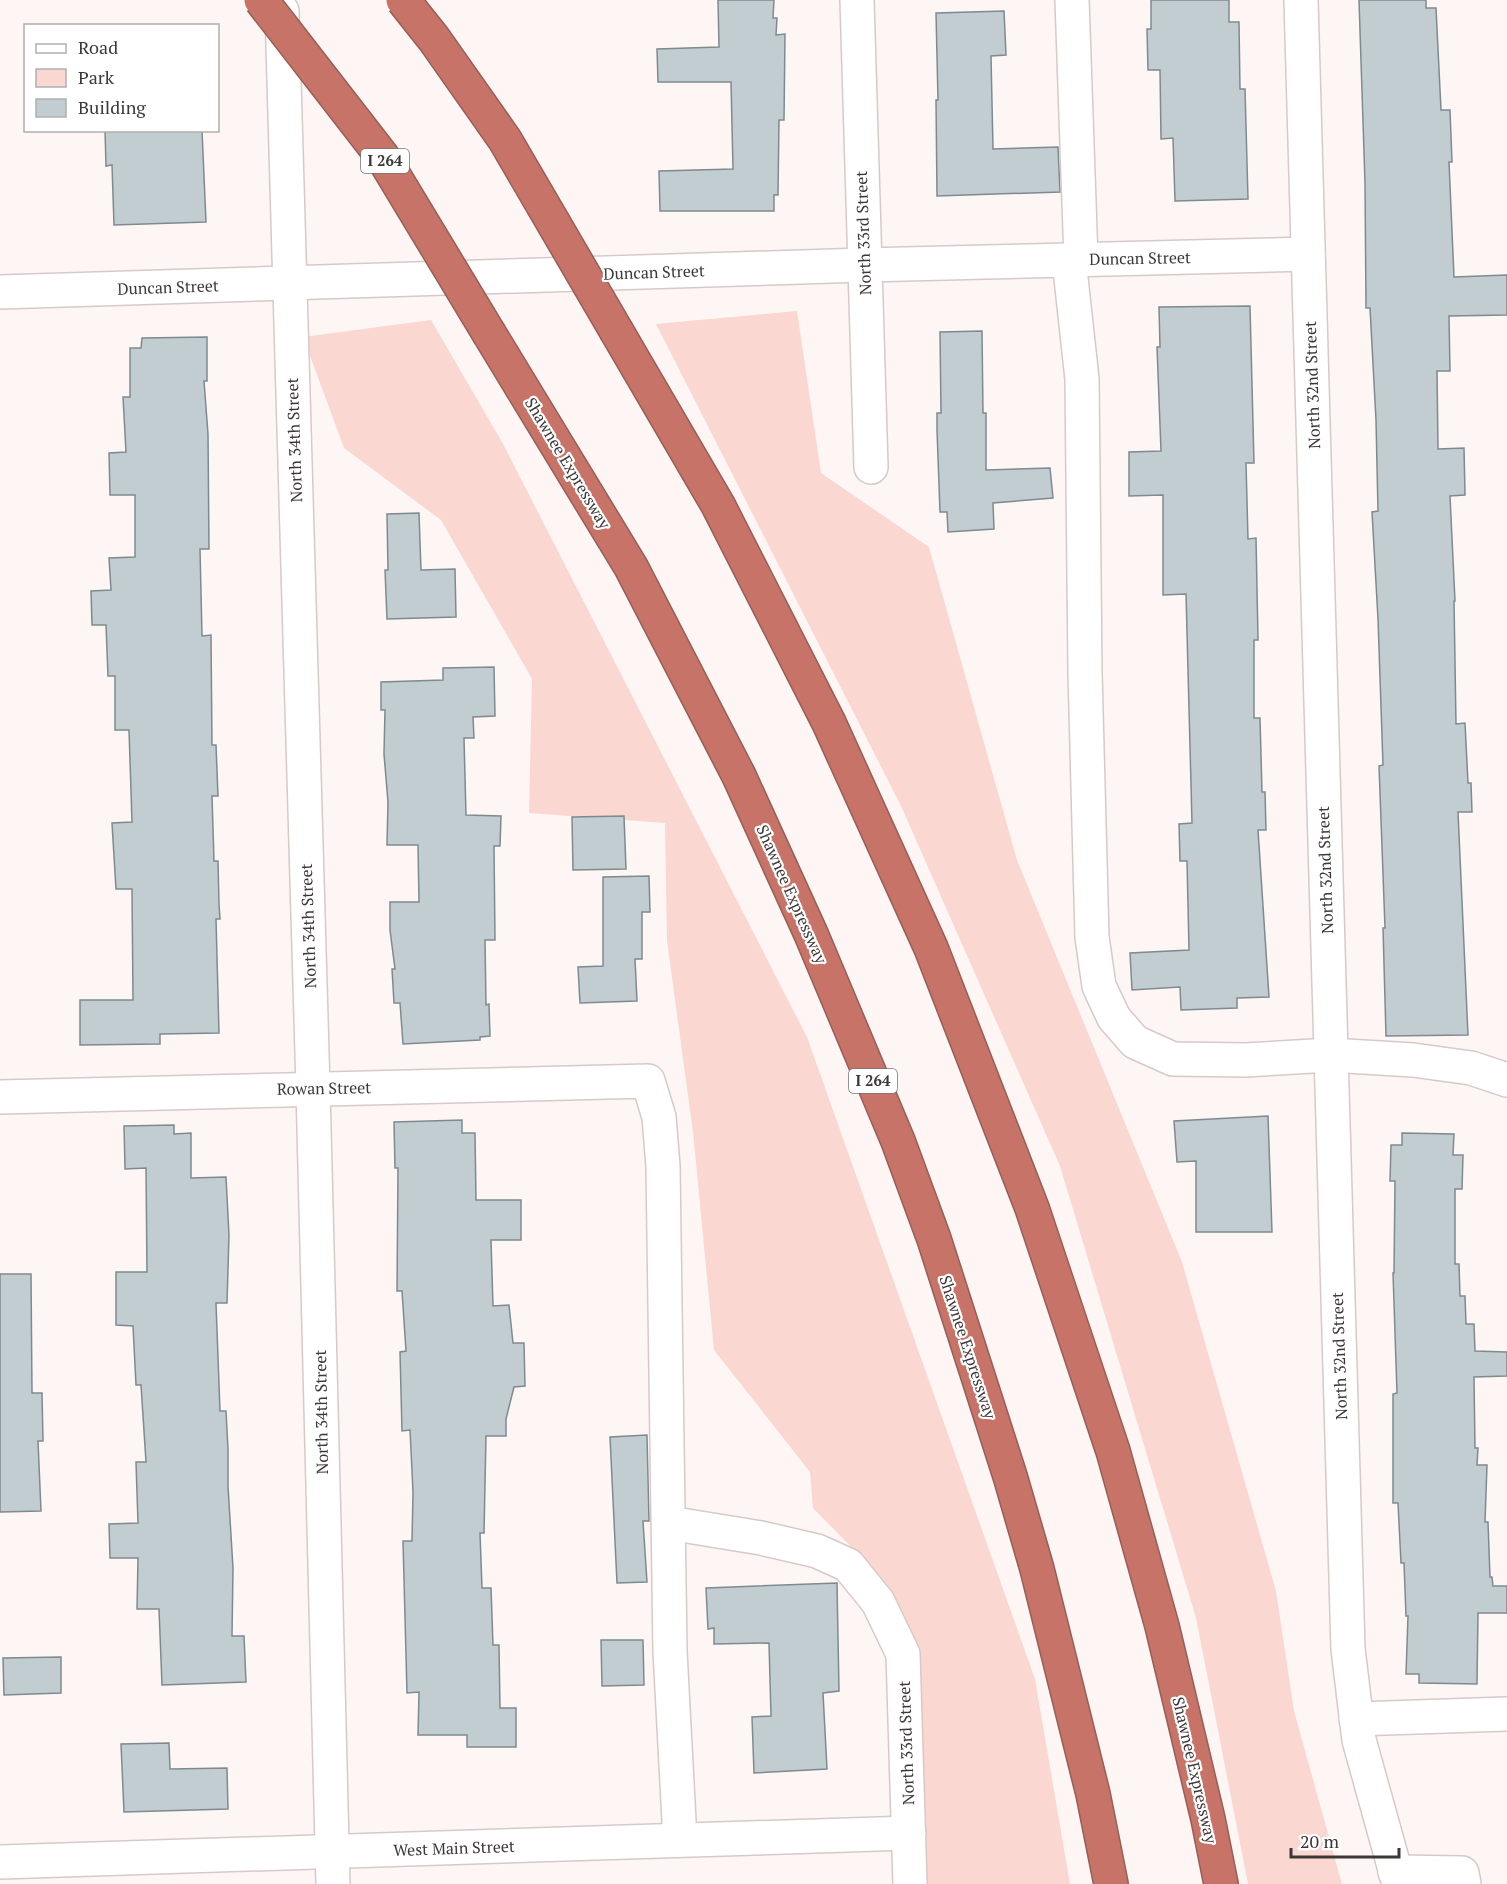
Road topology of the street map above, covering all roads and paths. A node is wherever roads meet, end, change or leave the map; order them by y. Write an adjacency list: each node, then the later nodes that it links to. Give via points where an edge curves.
1 (261, 0): 27 (highway, Shawnee Expressway / I 264, bridge, via 382,156 631,567 739,776 812,934 898,1141 1010,1476 1094,1794)
2 (282, 0): 10 (street, North 34th Street)
3 (403, 0): 28 (highway, Shawnee Expressway, bridge, via 505,140 718,506 829,723 931,948 1032,1208 1113,1451 1162,1626)
4 (857, 0): 9 (street, North 33rd Street)
5 (1072, 0): 8 (street)
6 (1301, 0): 7 (street, North 32nd Street)
7 (1308, 254): 8 (street, Duncan Street); 13 (street, North 32nd Street)
8 (1075, 260): 9 (street, Duncan Street); 13 (street, via 1082,379 1092,937 1099,986 1114,1018 1135,1042 1173,1059)
9 (864, 265): 10 (street, Duncan Street); 12 (street, North 33rd Street)
10 (290, 283): 11 (street, Duncan Street); 15 (street, North 34th Street)
11 (0, 292)
12 (870, 467)
13 (1330, 1055): 14 (street, via 1471,1068); 19 (street, North 32nd Street, via 1348,1649)
14 (1507, 1080)
15 (313, 1088): 16 (street, Rowan Street); 17 (street, Rowan Street, via 648,1081 659,1117 663,1166); 22 (street, North 34th Street)
16 (0, 1097)
17 (669, 1523): 20 (street, North 33rd Street, via 817,1551 848,1565 878,1602 903,1654); 21 (street, via 670,1652)
18 (1507, 1714): 19 (street)
19 (1358, 1730): 24 (street, North 32nd Street)
20 (909, 1833): 21 (street, West Main Street); 26 (street, North 33rd Street)
21 (680, 1840): 22 (street, West Main Street)
22 (332, 1852): 23 (street, West Main Street); 25 (street, North 34th Street)
23 (0, 1862)
24 (1397, 1878): 29 (street, via 1462,1873)
25 (333, 1884)
26 (910, 1884)
27 (1111, 1884)
28 (1221, 1884)
29 (1464, 1884)

